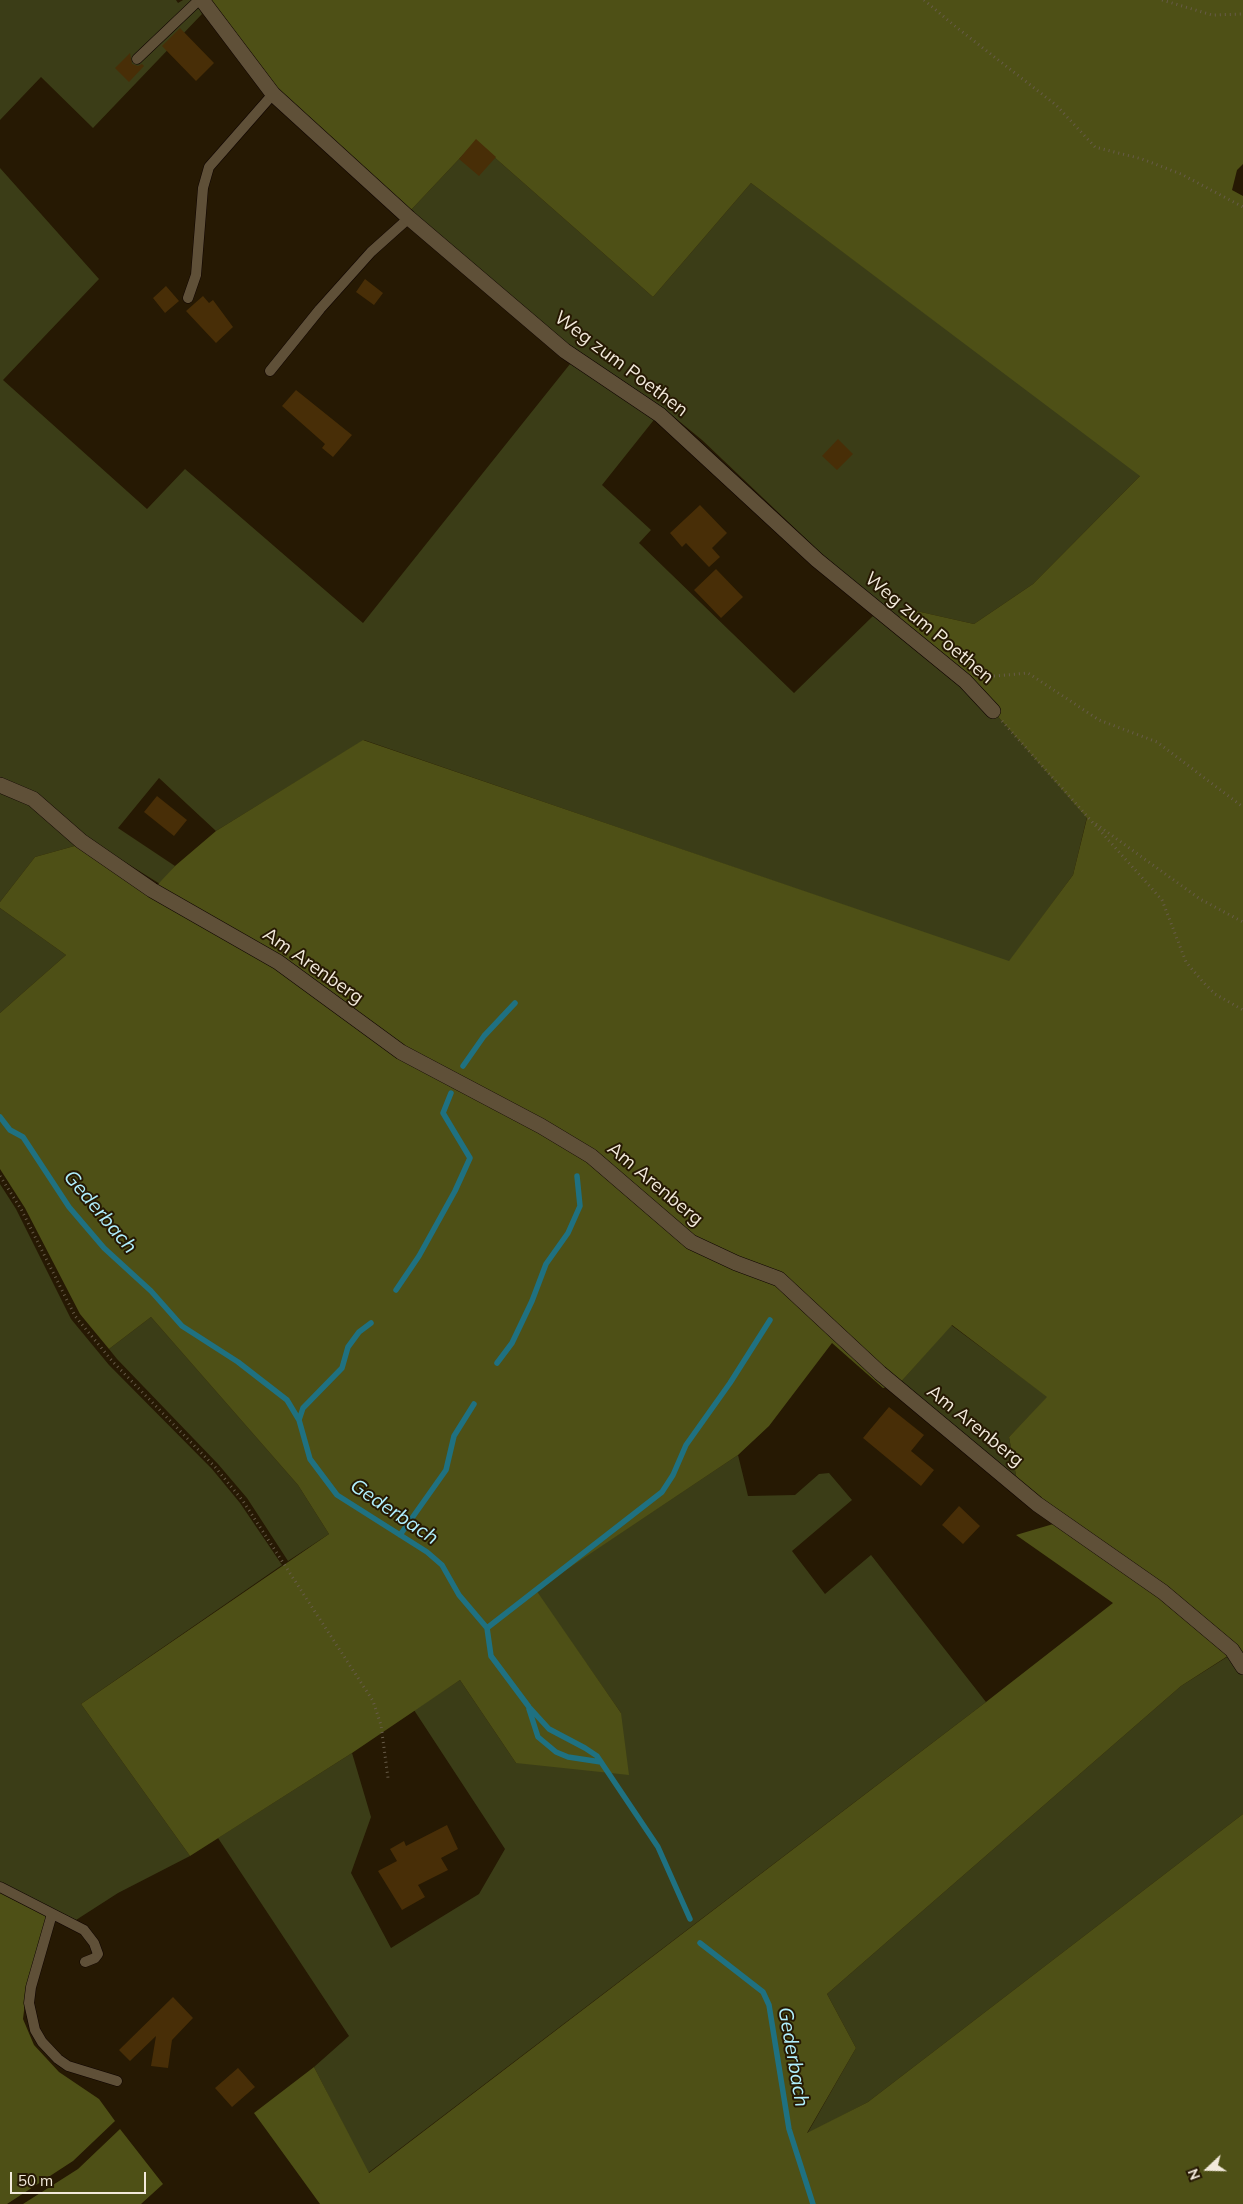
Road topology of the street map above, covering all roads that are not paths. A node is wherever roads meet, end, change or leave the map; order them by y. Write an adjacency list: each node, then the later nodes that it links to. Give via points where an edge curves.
1 (201, 0): 2 (lane); 3 (street, Weg zum Poethen)
2 (137, 59)
3 (273, 94): 4 (street, Weg zum Poethen); 5 (lane, via 208,167 203,188 196,276)
4 (409, 218): 6 (lane, via 371,252); 7 (street, Weg zum Poethen, via 565,351 660,415 817,560 965,681)
5 (188, 298)
6 (270, 370)
7 (993, 711)
8 (0, 785): 9 (street, Am Arenberg, via 33,799 81,841 152,890 278,962 401,1052 591,1156 690,1242 779,1279 880,1373 1038,1504 1163,1592 1232,1650)
9 (1243, 1668)
10 (0, 1887): 11 (lane)
11 (52, 1914): 12 (lane, via 84,1930 94,1943 98,1954); 13 (lane, via 31,1987 35,2030 42,2042 68,2066)
12 (84, 1962)
13 (117, 2081)

